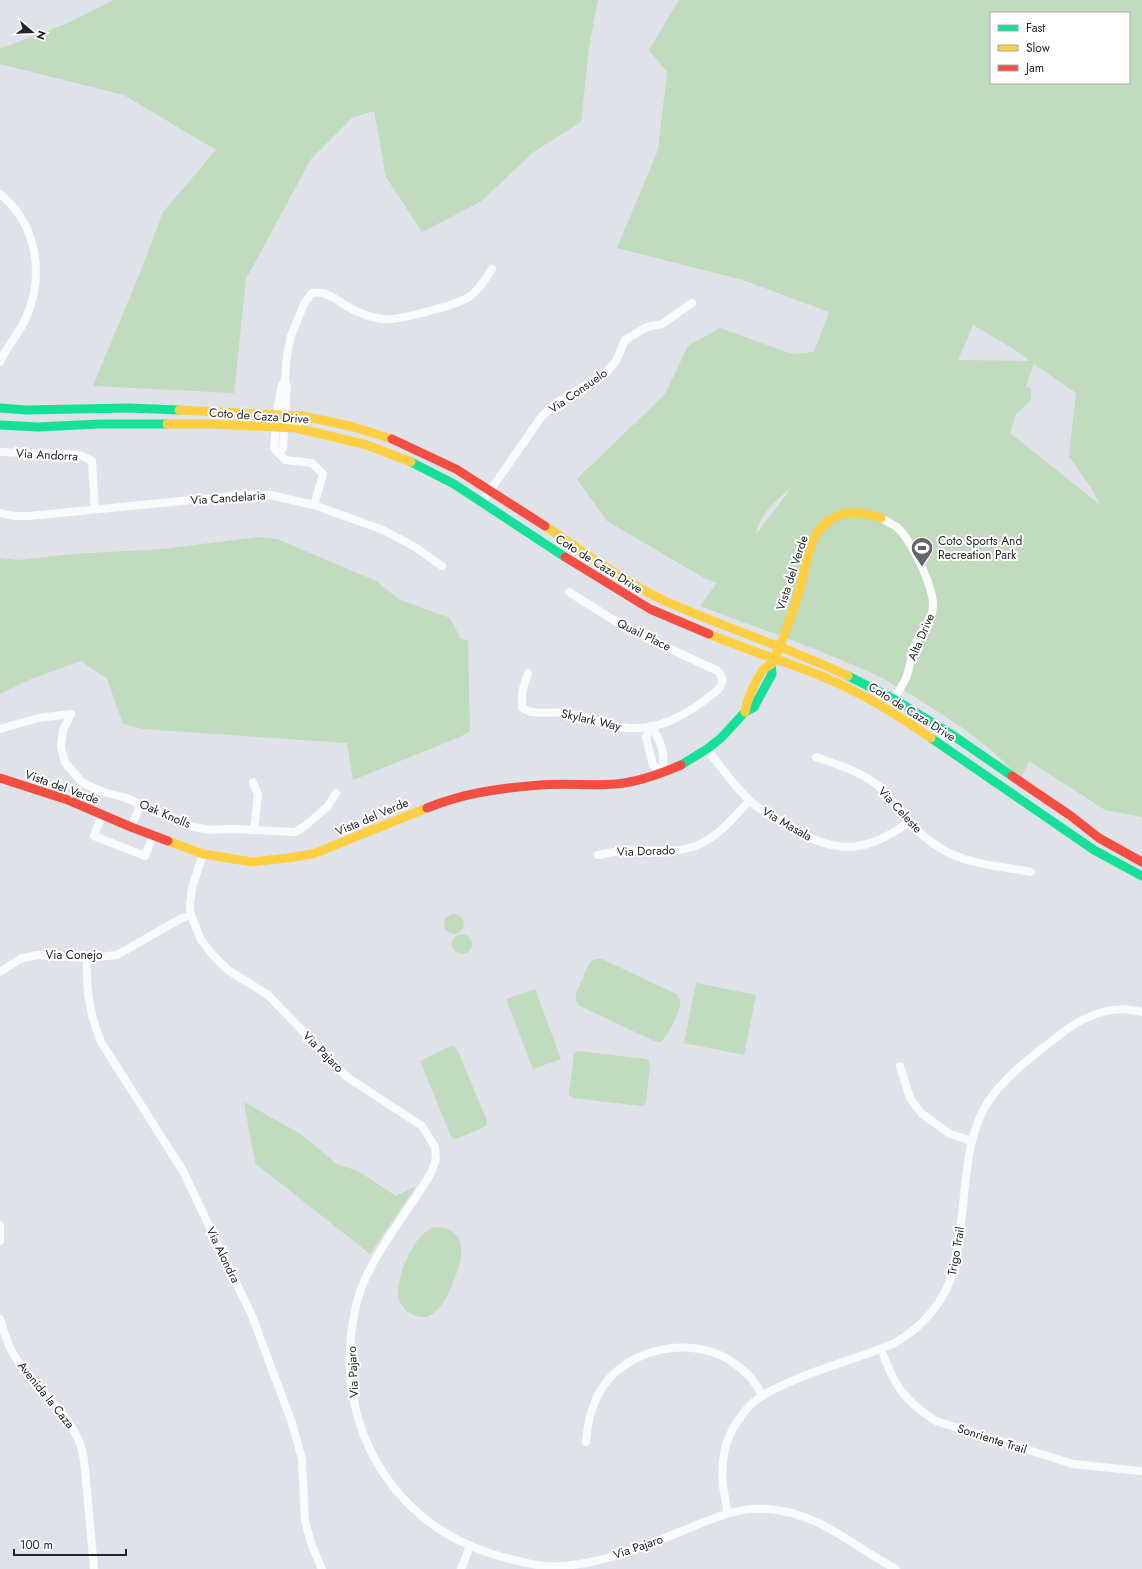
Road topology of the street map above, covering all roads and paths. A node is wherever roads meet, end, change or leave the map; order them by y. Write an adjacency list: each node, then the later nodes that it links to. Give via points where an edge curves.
1 (0, 194): 4 (street, via 17,210 24,222 34,249 36,264 36,284 25,321)
2 (492, 269): 7 (street, via 482,285 469,297 451,305 388,320 355,311 323,292 312,293 304,304 291,336 287,355 287,386)
3 (692, 303): 11 (street, Via Consuelo, via 662,324 647,327 625,340 616,362 606,373 559,401 542,416)
4 (2, 352): 5 (street)
5 (0, 362)
6 (0, 408): 7 (main road, Coto de Caza Drive, via 129,408)
7 (281, 415): 9 (street); 11 (main road, Coto de Caza Drive, via 326,420 377,434 424,453)
8 (0, 424): 9 (main road, Coto de Caza Drive, via 38,427 211,424)
9 (279, 428): 12 (main road, Coto de Caza Drive, via 340,437 385,451 434,472); 13 (street, via 274,448 279,454 285,460 312,463 323,474)
10 (0, 452): 14 (street, Via Andorra, via 80,455 92,461)
11 (490, 490): 12 (street, Via Consuelo); 19 (main road, Coto de Caza Drive, via 626,580 707,619)
12 (482, 502): 20 (main road, Coto de Caza Drive, via 569,560 650,609)
13 (314, 505): 14 (street, Via Candelaria, via 270,495 243,495); 17 (street, Via Candelaria, via 383,530 415,547)
14 (95, 509): 15 (street, Via Candelaria, via 30,516)
15 (0, 513)
16 (881, 518): 19 (main road, Vista del Verde, via 859,512 841,514 819,530 810,549 798,595); 23 (street, Alta Drive, via 897,528 916,554 930,587 933,607 925,628 916,641 907,676)
17 (442, 566)
18 (569, 592): 22 (street, Quail Place, via 627,628 708,665)
19 (779, 647): 20 (main road, Vista del Verde); 23 (main road, Coto de Caza Drive, via 817,661)
20 (772, 662): 26 (main road, Vista del Verde, via 763,670 747,701 745,712); 43 (main road, Coto de Caza Drive, via 825,678 896,713 1094,850)
21 (528, 673): 24 (street, Skylark Way, via 522,692 522,708 532,712 566,712 620,727 637,729)
22 (721, 674): 24 (street, Skylark Way, via 723,680 716,692 691,711 668,722)
23 (894, 699): 41 (main road, Coto de Caza Drive, via 951,734 1099,838)
24 (651, 726): 28 (street, via 659,737 665,761); 28 (street, via 646,738 653,765)
25 (0, 729): 33 (street, Oak Knolls, via 38,718 71,714 63,730 61,747 65,763 83,783)
26 (707, 749): 28 (main road, Vista del Verde, via 687,762); 32 (street, Via Masala)
27 (816, 757): 35 (street, Via Celeste, via 866,777 896,803)
28 (662, 773): 39 (main road, Vista del Verde, via 617,784 541,785 481,792 450,799 314,854 252,862)
29 (0, 778): 34 (main road, Vista del Verde, via 68,800)
30 (252, 782): 37 (street, via 258,795)
31 (336, 792): 37 (street, Oak Knolls, via 328,806 295,832)
32 (749, 800): 35 (street, Via Masala, via 798,832 819,842 839,847 869,845); 40 (street, Via Dorado, via 718,833 703,843 680,850 620,850)
33 (141, 804): 36 (street); 37 (street, Oak Knolls, via 193,827 211,830)
34 (102, 815): 36 (main road, Vista del Verde); 38 (street, via 94,836 145,856)
35 (909, 822): 42 (street, Via Celeste, via 943,850 962,858 981,864)
36 (131, 828): 38 (main road, Vista del Verde)
37 (254, 830)
38 (153, 836): 39 (main road, Vista del Verde)
39 (202, 854): 44 (street, Via Pajaro, via 192,888)
40 (598, 855)
41 (1142, 862)
42 (1031, 872)
43 (1142, 876)
44 (191, 915): 45 (street, Via Conejo, via 117,955); 58 (street, Via Pajaro, via 202,940 228,970 268,995 347,1077 422,1126 435,1147 436,1159 431,1173 365,1278 356,1303 350,1353 351,1388 366,1440 380,1468 397,1493 417,1512)
45 (88, 958): 46 (street, Via Conejo, via 37,955 20,959); 61 (street, Via Alondra, via 87,993 101,1042 183,1172 252,1316 292,1423 302,1459 305,1522)
46 (0, 972)
47 (1142, 1012): 49 (street, Trigo Trail, via 1124,1009 1099,1012 1069,1028 1006,1080 992,1095 980,1116)
48 (900, 1066): 49 (street, via 910,1098 921,1113 950,1134)
49 (972, 1141): 53 (street, Trigo Trail, via 960,1235 951,1280 942,1298 921,1325)
50 (0, 1225): 51 (street)
51 (0, 1241)
52 (0, 1319): 60 (street, Avenida la Caza, via 14,1356 56,1404 78,1438 84,1465)
53 (881, 1349): 54 (street, Trigo Trail, via 792,1382); 56 (street, Sonriente Trail, via 896,1386 919,1410 936,1421 1072,1464)
54 (762, 1396): 55 (street, via 752,1378 734,1363 714,1352 686,1348 658,1350 624,1365 608,1380 591,1410); 57 (street, Trigo Trail, via 748,1408 727,1443 723,1468)
55 (586, 1442)
56 (1140, 1471)
57 (727, 1513): 59 (street, Via Pajaro); 63 (street, Via Pajaro, via 765,1508 805,1516 826,1525)
58 (470, 1546): 59 (street, Via Pajaro, via 534,1566); 62 (street)
59 (591, 1566)
60 (94, 1569)
61 (322, 1569)
62 (461, 1569)
63 (896, 1569)

